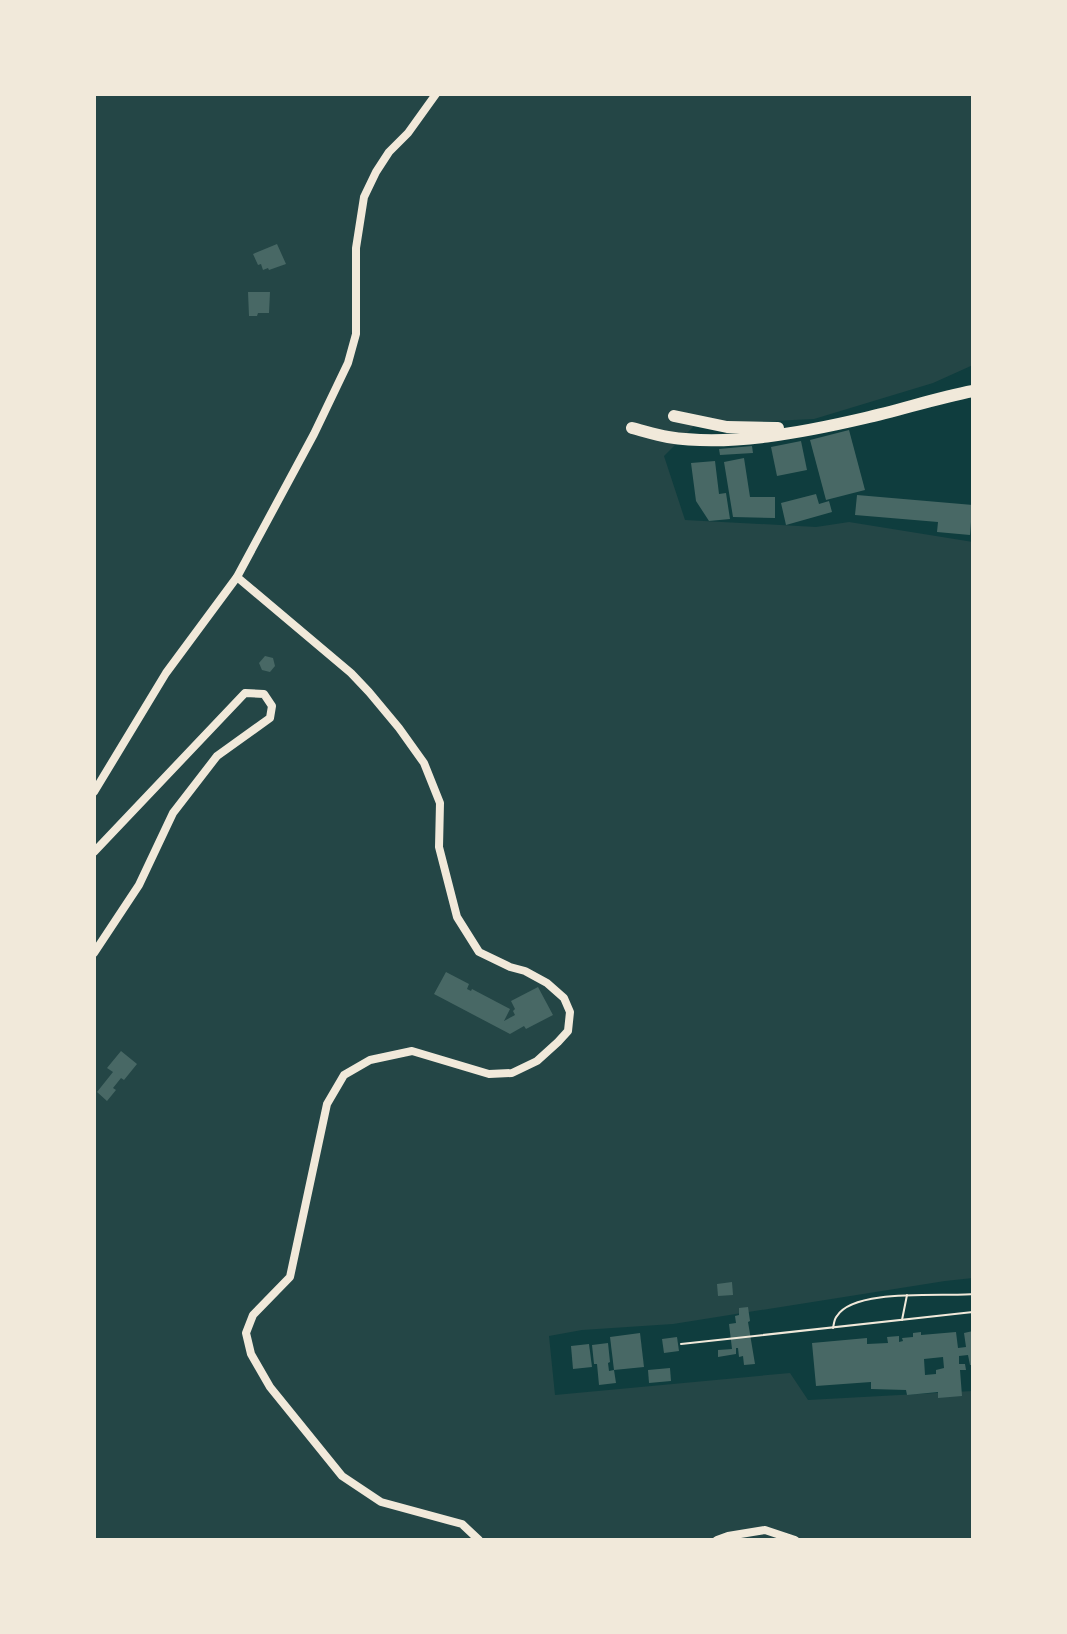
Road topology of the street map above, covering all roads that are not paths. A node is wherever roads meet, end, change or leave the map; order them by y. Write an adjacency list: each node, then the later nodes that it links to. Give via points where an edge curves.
1 (436, 94): 6 (street, via 389,152 364,197 356,248 356,334 348,363)
2 (973, 391): 5 (main road)
3 (674, 416): 5 (main road, via 727,427)
4 (632, 428): 5 (main road, via 711,440)
5 (813, 429)
6 (237, 577): 7 (street, via 166,673); 10 (street, via 351,673 399,728 424,763 440,803 439,847 457,917 479,952 547,983 570,1012 568,1031 558,1042 537,1061 512,1073 489,1074 412,1051 370,1060 344,1075 327,1104 290,1277 253,1315 246,1333 270,1387 342,1476 381,1502 462,1524)
7 (94, 792)
8 (94, 852): 9 (street, via 245,693 264,694 272,706 270,718 217,756 173,813 139,885)
9 (94, 953)
10 (479, 1540)
11 (717, 1540): 12 (street, via 765,1530)
12 (795, 1540)

